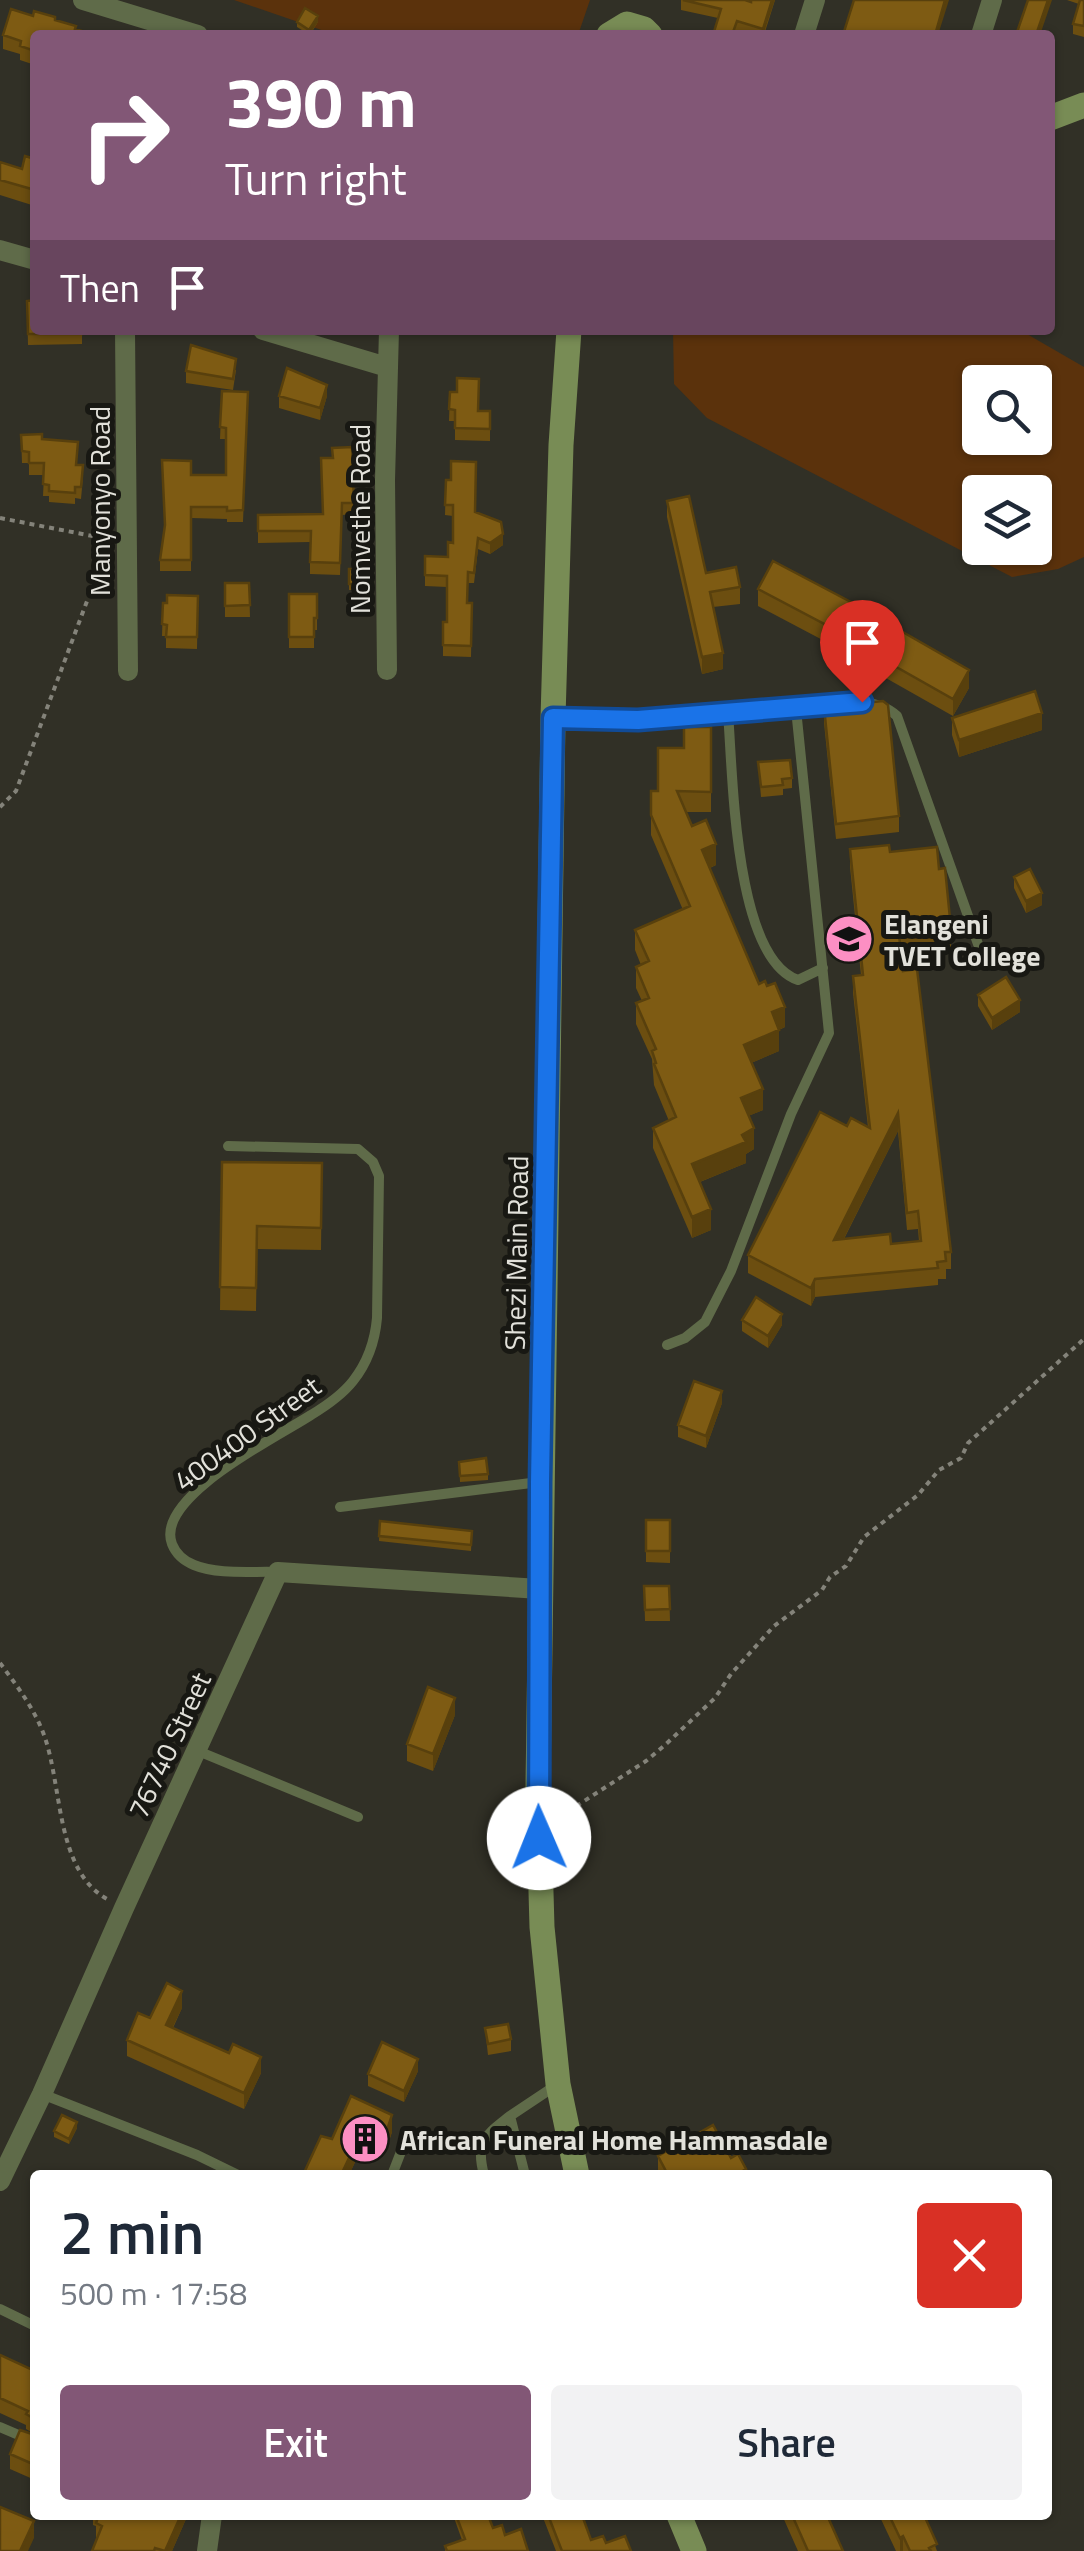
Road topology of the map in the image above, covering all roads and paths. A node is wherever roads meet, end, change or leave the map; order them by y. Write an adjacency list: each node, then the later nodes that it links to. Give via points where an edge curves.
1 (83, 0): 5 (street)
2 (815, 0): 7 (street)
3 (992, 0): 8 (street)
4 (643, 20): 6 (street)
5 (182, 30)
6 (615, 30)
7 (806, 30)
8 (983, 30)
9 (1084, 105): 10 (street)
10 (1055, 116)
11 (0, 250): 12 (street)
12 (30, 259)
13 (126, 335): 19 (street, Manyonyo Road)
14 (280, 335): 17 (street)
15 (389, 335): 17 (street, Nomvethe Road)
16 (569, 335): 24 (street, Shezi Main Road)
17 (388, 367): 20 (street, Nomvethe Road)
18 (0, 518): 19 (path)
19 (127, 543): 21 (street, Manyonyo Road); 25 (path, via 105,553 16,791)
20 (387, 670)
21 (128, 671)
22 (796, 709): 23 (lane); 26 (lane, via 862,702 887,706 897,716); 27 (lane)
23 (728, 713): 24 (lane); 27 (lane, via 752,920 785,976 798,980)
24 (553, 718): 31 (street, Shezi Main Road)
25 (0, 808)
26 (978, 944)
27 (823, 968): 30 (lane, via 829,1033 731,1271 705,1322)
28 (228, 1146): 33 (lane, 400400 Street, via 358,1149 379,1176 377,1318 366,1360 339,1394 201,1488 172,1522 173,1546 194,1565)
29 (1084, 1340): 38 (path, via 968,1443 961,1458 864,1536 846,1566 774,1626 715,1698 665,1745)
30 (667, 1345)
31 (540, 1482): 32 (lane); 34 (street, Shezi Main Road)
32 (340, 1508)
33 (278, 1572): 34 (street); 36 (street, 76740 Street)
34 (540, 1589): 38 (street, Shezi Main Road)
35 (0, 1663): 39 (path, via 46,1740 76,1872 92,1892)
36 (198, 1751): 37 (lane); 39 (street, 76740 Street)
37 (358, 1817)
38 (539, 1838): 40 (street, Shezi Main Road)
39 (124, 1908): 41 (street, 76740 Street)
40 (558, 2084): 42 (lane); 48 (street, Shezi Main Road)
41 (42, 2094): 44 (lane); 49 (street, 76740 Street)
42 (510, 2116): 46 (lane, via 480,2146); 47 (lane)
43 (409, 2131): 45 (lane)
44 (228, 2170)
45 (394, 2170)
46 (483, 2170)
47 (524, 2170)
48 (576, 2170)
49 (0, 2181)
50 (0, 2309): 51 (lane)
51 (30, 2324)
52 (0, 2427): 53 (lane)
53 (30, 2440)
54 (207, 2520): 56 (street)
55 (681, 2520): 57 (street)
56 (207, 2551)
57 (694, 2551)

